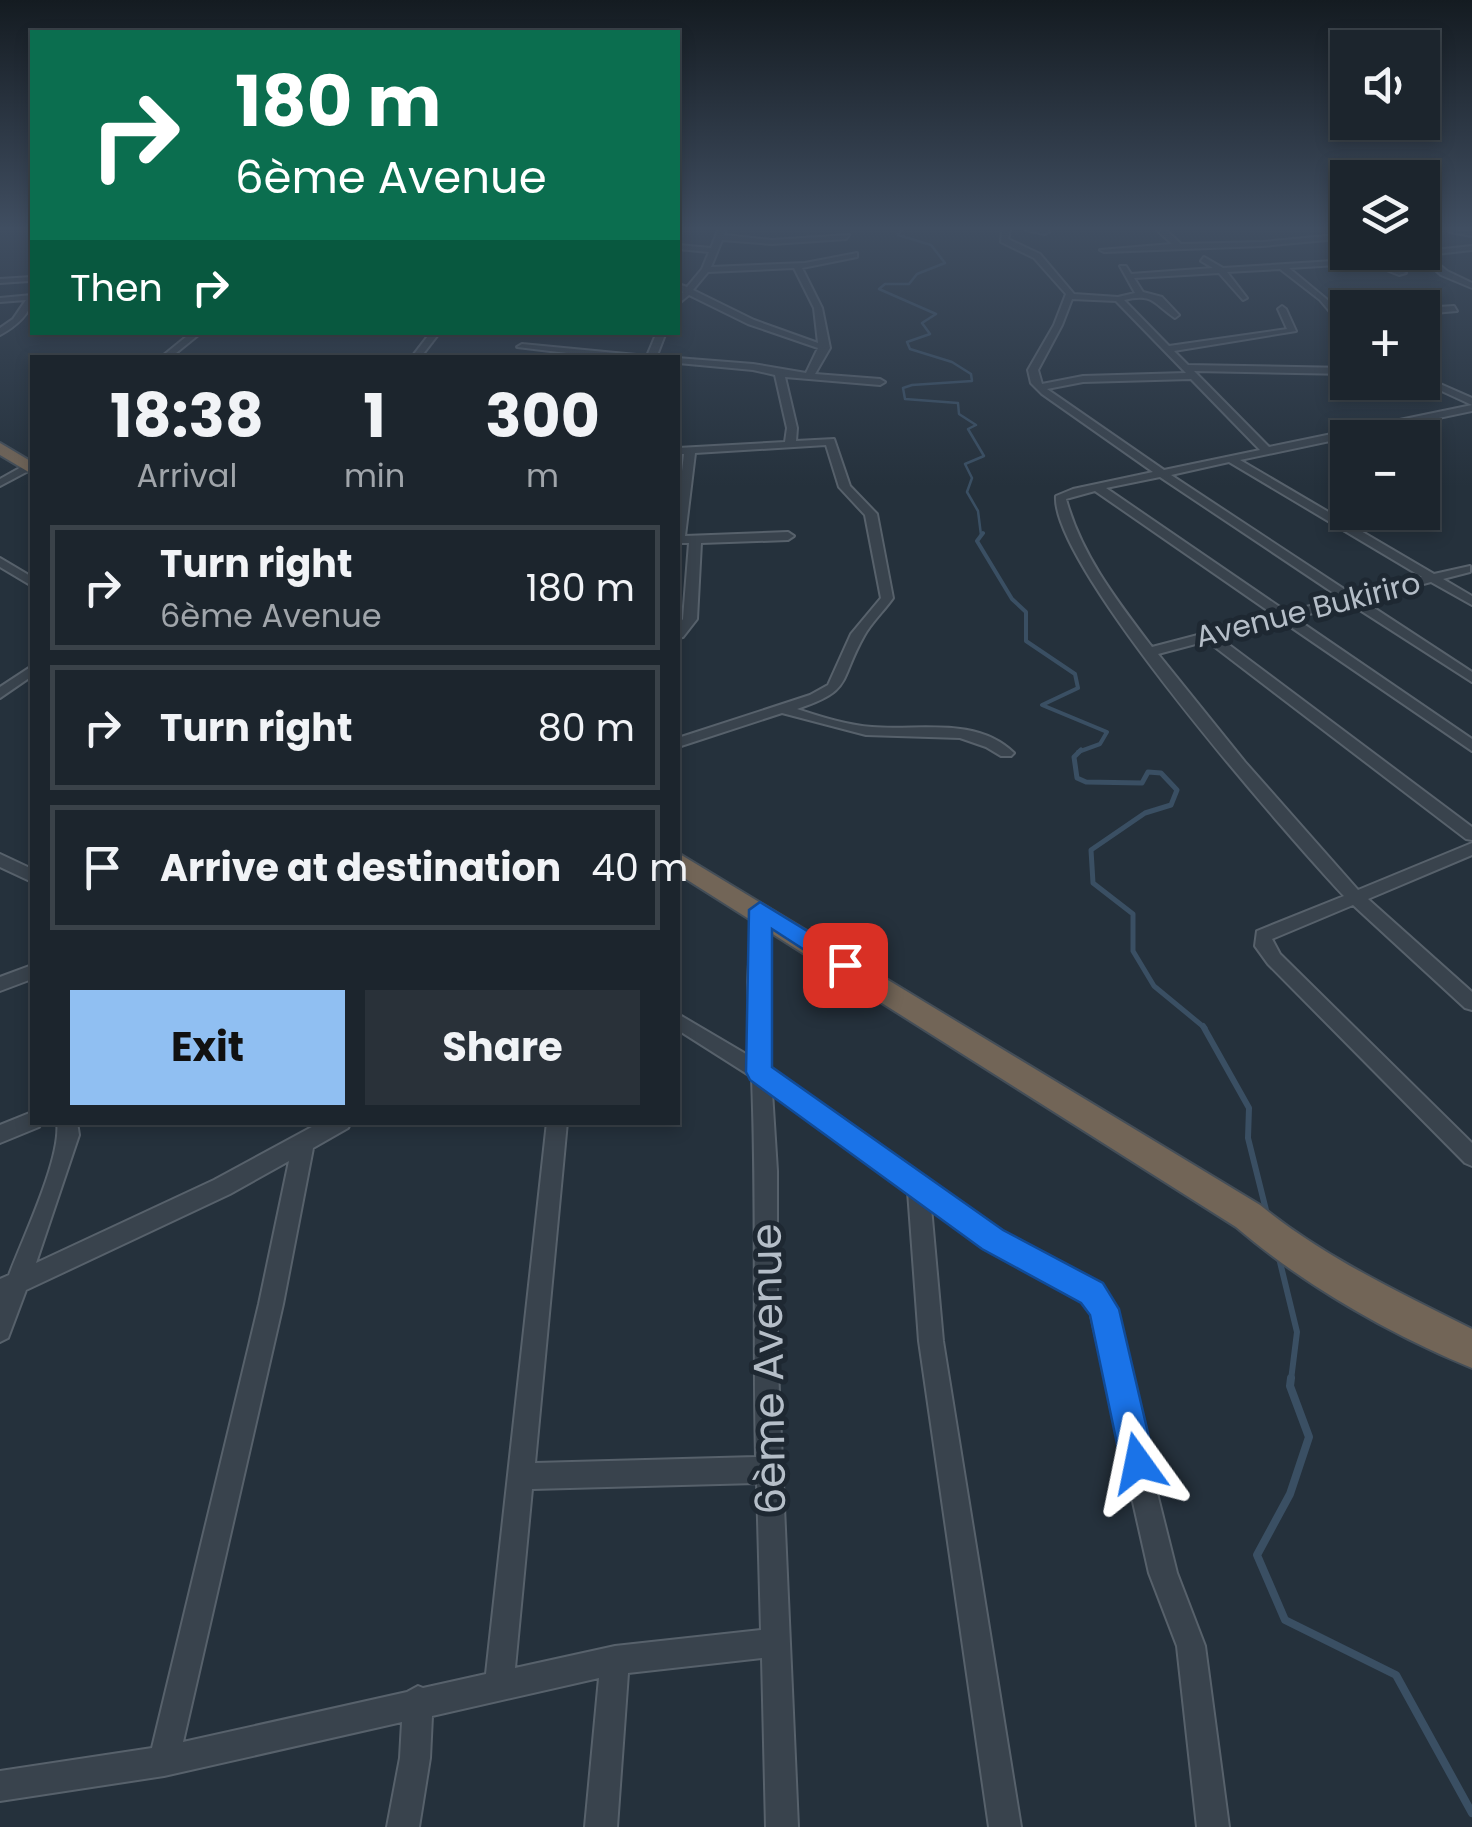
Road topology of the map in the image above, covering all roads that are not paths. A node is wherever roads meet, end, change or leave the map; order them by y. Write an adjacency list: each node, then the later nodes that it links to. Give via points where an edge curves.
1 (20, 315): 7 (street)
2 (737, 315): 12 (street)
3 (817, 315): 12 (street)
4 (1060, 315): 26 (street, via 1033,370)
5 (1135, 315): 14 (street)
6 (1285, 315): 14 (street, via 1292,331)
7 (0, 332)
8 (194, 335): 15 (street)
9 (434, 335): 16 (street)
10 (529, 336): 11 (street)
11 (522, 347): 13 (street); 17 (street)
12 (826, 348): 24 (street)
13 (566, 349): 18 (street); 19 (street)
14 (1170, 349): 22 (street)
15 (168, 355)
16 (417, 355)
17 (515, 355)
18 (559, 355)
19 (621, 355)
20 (680, 360): 23 (street)
21 (1330, 371): 22 (street)
22 (1191, 372): 26 (street); 31 (street)
23 (780, 374): 24 (street); 29 (street)
24 (808, 377): 25 (street)
25 (880, 382)
26 (1040, 386): 36 (street)
27 (1440, 388): 28 (street)
28 (1472, 405): 31 (street)
29 (790, 445): 32 (street); 56 (street, via 830,441 845,487 871,514 887,598 858,634 834,687)
30 (0, 448): 34 (highway)
31 (1266, 450): 33 (street)
32 (684, 451): 39 (street)
33 (1229, 458): 36 (street); 45 (street)
34 (30, 467)
35 (30, 468): 37 (street)
36 (1163, 473): 38 (street); 47 (street)
37 (0, 483)
38 (1097, 487): 49 (street); 52 (street, via 1060,498 1058,507)
39 (680, 510)
40 (788, 536): 42 (street)
41 (680, 540): 42 (street)
42 (695, 540): 50 (street, via 690,619)
43 (0, 562): 46 (street)
44 (1466, 569): 45 (street, Avenue Bukiriro)
45 (1433, 578): 47 (street, Avenue Bukiriro); 48 (street)
46 (30, 581)
47 (1348, 598): 49 (street, Avenue Bukiriro); 54 (street)
48 (1472, 601)
49 (1281, 615): 51 (street, Avenue Bukiriro); 58 (street)
50 (680, 632)
51 (1208, 634): 52 (street, Avenue Bukiriro); 60 (street)
52 (1149, 652): 65 (street, via 1202,724)
53 (30, 676): 55 (street)
54 (1472, 678)
55 (0, 694)
56 (779, 708): 57 (street); 59 (street, via 854,728 960,732)
57 (680, 742)
58 (1472, 746)
59 (1006, 753)
60 (1472, 835)
61 (1472, 849): 65 (street)
62 (0, 860): 64 (street)
63 (680, 863): 66 (highway)
64 (30, 875)
65 (1356, 898): 69 (street); 78 (street, via 1270,930 1264,946)
66 (760, 910): 71 (street, 6ème Avenue); 82 (highway, via 1354,1289)
67 (30, 973): 68 (street)
68 (0, 984)
69 (1472, 1002)
70 (680, 1022): 71 (street)
71 (759, 1072): 79 (street); 83 (street, 6ème Avenue)
72 (30, 1122): 76 (street)
73 (67, 1125): 80 (street, via 59,1169)
74 (333, 1125): 77 (street)
75 (557, 1125): 84 (street)
76 (0, 1134)
77 (302, 1146): 80 (street); 89 (street, via 272,1304)
78 (1472, 1157)
79 (919, 1190): 94 (street, via 931,1340); 95 (street, via 1092,1293 1104,1309 1163,1573 1191,1646)
80 (8, 1287): 81 (street)
81 (0, 1330)
82 (1468, 1346)
83 (768, 1470): 84 (street); 85 (street, 6ème Avenue)
84 (522, 1476): 87 (street)
85 (777, 1642): 86 (street); 93 (street, 6ème Avenue)
86 (615, 1660): 87 (street); 92 (street)
87 (499, 1687): 88 (street)
88 (418, 1701): 89 (street); 91 (street)
89 (164, 1761): 90 (street)
90 (0, 1786)
91 (404, 1827)
92 (600, 1827)
93 (782, 1827)
94 (1005, 1827)
95 (1212, 1827)

